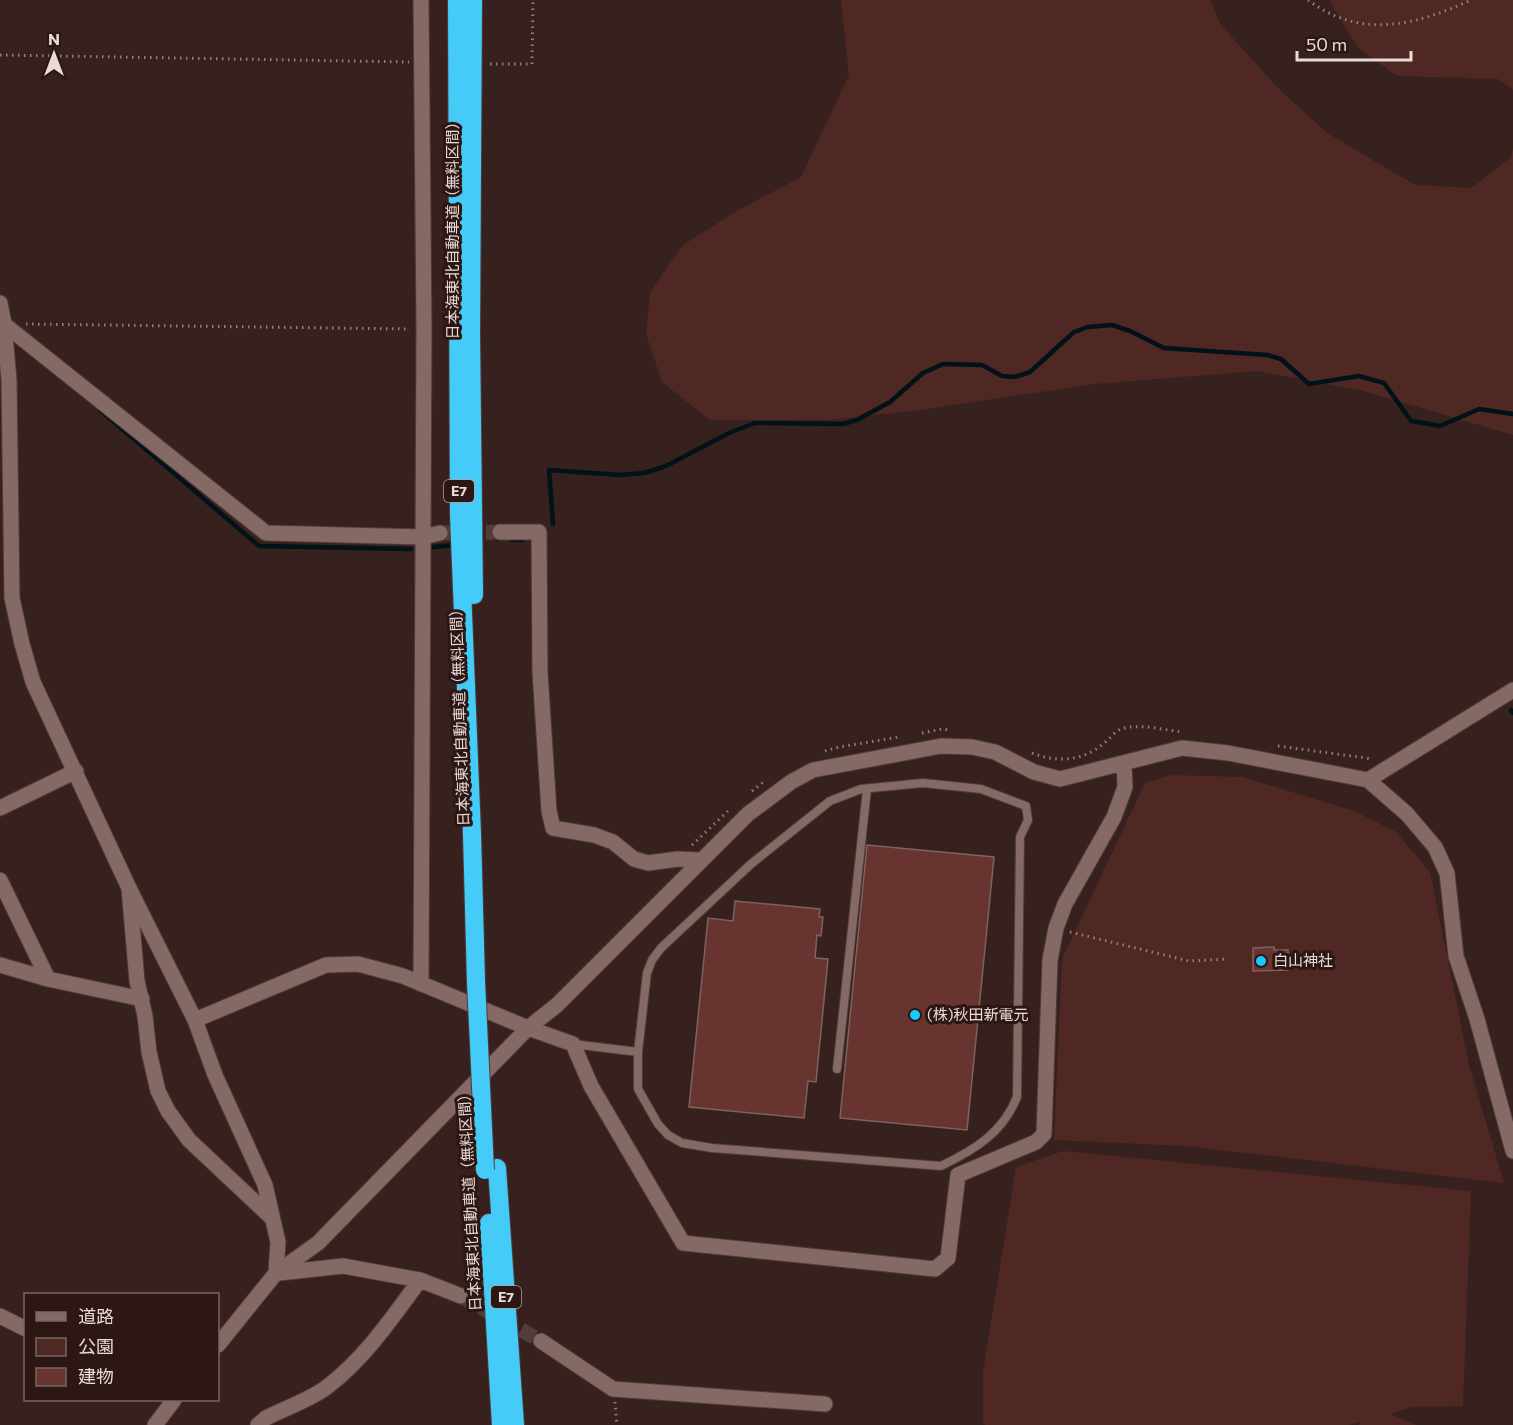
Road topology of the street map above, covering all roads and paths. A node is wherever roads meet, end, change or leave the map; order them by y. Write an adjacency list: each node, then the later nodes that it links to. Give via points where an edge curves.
1 (421, 0): 8 (street)
2 (457, 0): 29 (highway, 日本海東北自動車道（無料区間） / E7, via 459,515)
3 (473, 0): 29 (highway, 日本海東北自動車道（無料区間） / E7, via 471,334)
4 (533, 0): 9 (path, via 532,64)
5 (1308, 0): 6 (path, via 1357,24 1412,22)
6 (1471, 0)
7 (0, 55): 8 (path)
8 (421, 63): 12 (street)
9 (490, 64)
10 (0, 303): 11 (street)
11 (2, 322): 12 (path); 15 (street, via 266,533); 18 (street, via 9,380 12,598 33,682)
12 (424, 329): 15 (street)
13 (500, 532): 22 (street, via 539,532 540,672 553,828 613,842 634,860)
14 (440, 533): 15 (street)
15 (423, 537): 30 (street)
16 (1511, 693): 19 (street)
17 (1124, 763): 19 (street, via 1182,748); 22 (street, via 1060,779 1034,772 995,752 940,746 813,770 748,814); 25 (street, via 1125,788 1114,817 1065,904)
18 (76, 771): 21 (street); 24 (street)
19 (1368, 780): 37 (street, via 1407,814 1435,847 1447,873 1456,956)
20 (867, 789): 35 (lane, via 830,801 751,864 661,948 647,973); 35 (lane, via 923,783 981,789 1026,806 1028,820 1020,837 1017,1097 993,1135 967,1154 941,1166 682,1143 658,1124 638,1089); 36 (lane)
21 (0, 808)
22 (700, 860): 33 (street, via 557,1005)
23 (0, 880): 28 (street)
24 (129, 888): 31 (street); 32 (street)
25 (1056, 928): 26 (path, via 1189,961); 34 (street, via 1050,960 1044,1134 1036,1142 958,1175 948,1258 936,1269 683,1244 591,1086)
26 (1226, 959)
27 (0, 965): 28 (street)
28 (48, 979): 31 (street)
29 (481, 982): 38 (highway, 日本海東北自動車道（無料区間） / E7, bridge)
30 (421, 984): 32 (street, via 358,964 326,966); 33 (street)
31 (142, 999): 39 (street, via 158,1091 168,1111 189,1140)
32 (195, 1020): 39 (street, via 215,1075 265,1185)
33 (528, 1028): 34 (street); 40 (street, via 318,1243)
34 (573, 1044): 35 (lane)
35 (638, 1052)
36 (837, 1069)
37 (1513, 1151)
38 (491, 1169): 52 (highway, 日本海東北自動車道（無料区間） / E7); 53 (highway, 日本海東北自動車道（無料区間） / E7)
39 (272, 1218): 40 (street, via 278,1242)
40 (276, 1273): 41 (street, via 343,1266); 46 (street)
41 (420, 1280): 42 (street); 51 (street, via 377,1339 326,1388)
42 (461, 1296)
43 (0, 1316): 44 (street)
44 (24, 1328)
45 (541, 1341): 47 (street)
46 (219, 1344)
47 (614, 1389): 49 (street); 54 (path)
48 (170, 1401): 50 (street)
49 (825, 1404)
50 (155, 1425)
51 (258, 1425)
52 (501, 1425)
53 (515, 1425)
54 (617, 1425)

